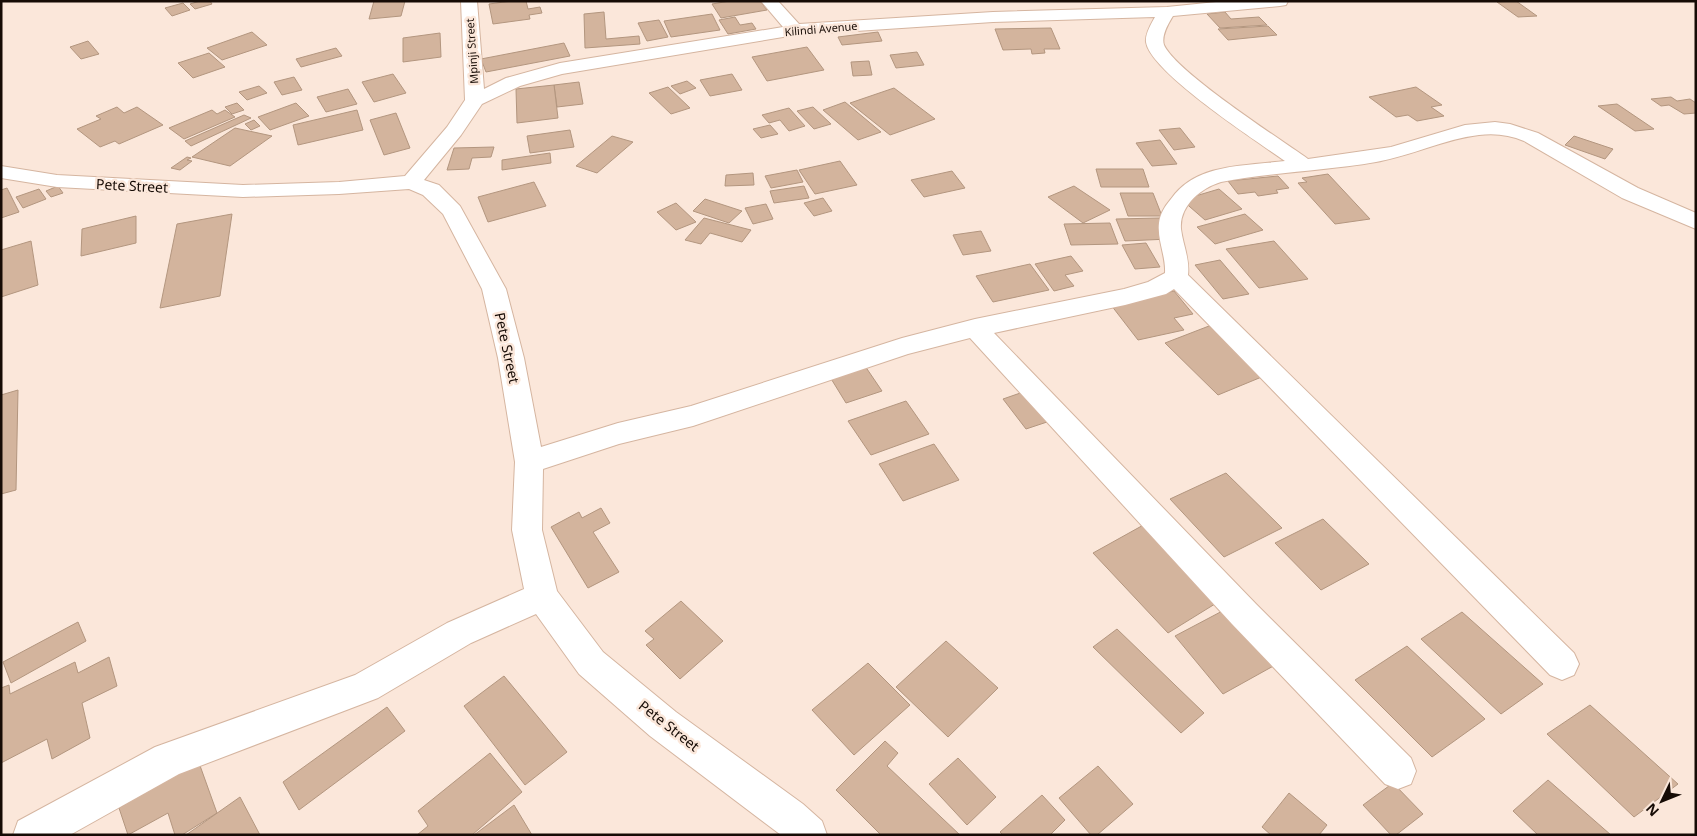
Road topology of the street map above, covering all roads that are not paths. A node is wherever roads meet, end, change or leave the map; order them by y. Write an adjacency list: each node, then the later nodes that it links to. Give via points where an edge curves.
1 (468, 1): 6 (street, Mpinji Street)
2 (769, 1): 5 (street)
3 (1280, 1): 4 (street, Kilindi Avenue)
4 (1167, 12): 5 (street, Kilindi Avenue, via 993,17); 7 (street, via 1158,28 1155,43 1161,55 1225,109)
5 (796, 30): 6 (street, Kilindi Avenue, via 560,68 513,82)
6 (475, 100): 9 (street, via 454,131)
7 (1303, 165): 10 (street, via 1393,153 1456,134 1496,127 1536,140 1631,193); 11 (street, via 1243,173 1196,185 1174,212 1170,227 1178,261)
8 (1, 172): 9 (street, Pete Street, via 57,181 243,191)
9 (411, 182): 13 (street, Pete Street, via 432,190 452,210 494,289)
10 (1696, 222)
11 (1176, 277): 12 (street, via 1158,288 1125,297); 15 (street)
12 (975, 328): 13 (street, via 902,347 693,416 618,434); 16 (street, via 1244,614)
13 (530, 462): 14 (street, Pete Street, via 527,530)
14 (542, 596): 17 (street, via 459,633 366,687 168,760); 18 (street, Pete Street, via 591,662 663,724 790,817)
15 (1562, 664)
16 (1398, 771)
17 (32, 835)
18 (808, 835)

